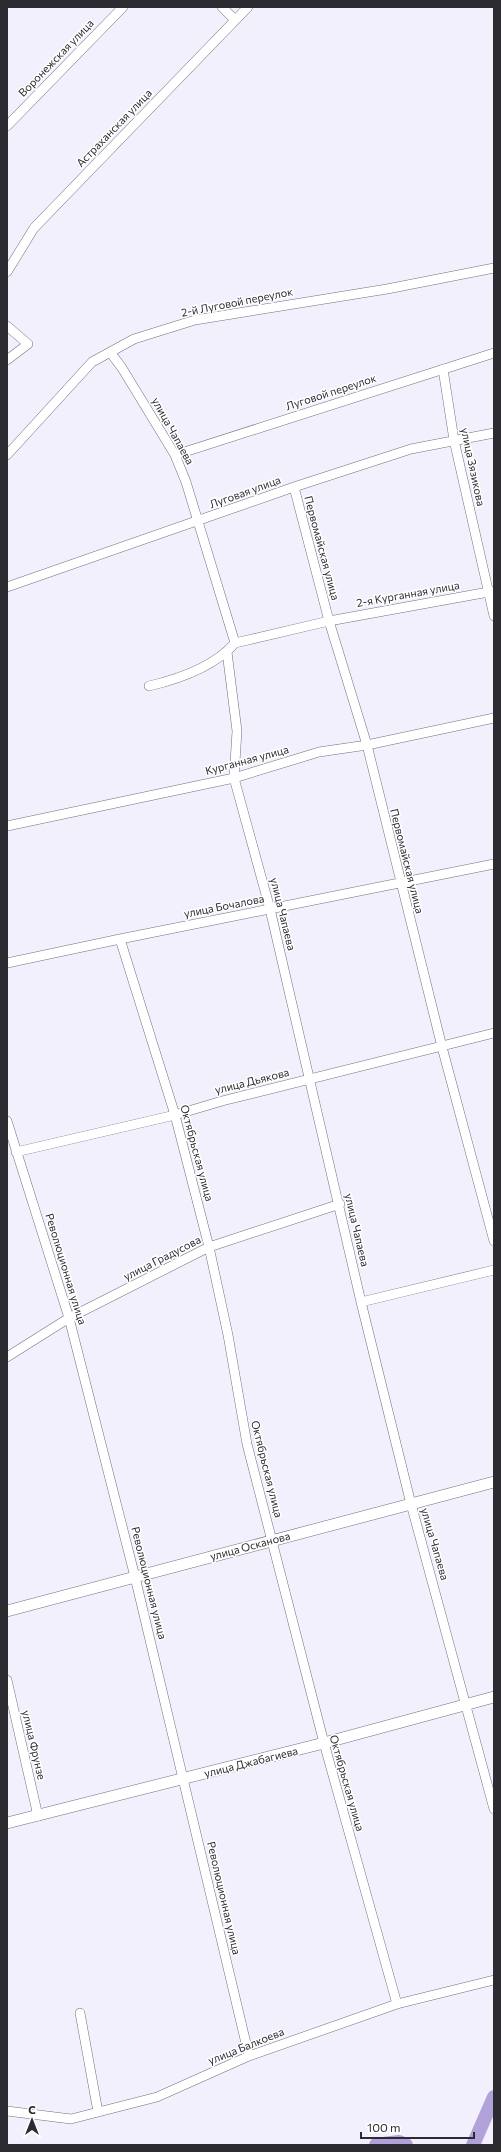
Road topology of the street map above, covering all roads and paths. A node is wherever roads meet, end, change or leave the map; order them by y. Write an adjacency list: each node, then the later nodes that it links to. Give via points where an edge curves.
1 (123, 7): 5 (street, Воронежская улица)
2 (222, 7): 4 (street)
3 (248, 7): 4 (street, Астраханская улица)
4 (235, 20): 7 (street, Астраханская улица, via 34,228)
5 (7, 126)
6 (494, 268): 9 (street, 2-й Луговой переулок, via 387,289 195,320 134,339)
7 (7, 272)
8 (7, 326): 11 (street, via 28,344)
9 (110, 352): 15 (street, 2-й Луговой переулок, via 92,362); 16 (street, улица Чапаева)
10 (494, 353): 12 (street, Луговой переулок)
11 (7, 360)
12 (443, 369): 14 (street, улица Зязикова); 16 (street, Луговой переулок)
13 (494, 433): 14 (street, Луговая улица)
14 (454, 440): 17 (street, Луговая улица, via 412,450); 20 (street, улица Зязикова)
15 (7, 455)
16 (175, 455): 18 (street, улица Чапаева)
17 (294, 487): 18 (street, Луговая улица); 22 (street, Первомайская улица)
18 (198, 521): 19 (street, Луговая улица); 23 (street, улица Чапаева)
19 (7, 587)
20 (491, 592): 21 (street, улица Зязикова); 22 (street, 2-я Курганная улица)
21 (494, 616)
22 (329, 621): 23 (street, 2-я Курганная улица); 27 (street, Первомайская улица)
23 (235, 643): 24 (street)
24 (227, 652): 25 (street, via 179,679); 28 (street, улица Чапаева, via 237,731)
25 (149, 686)
26 (494, 718): 27 (street, Курганная улица)
27 (367, 745): 28 (street, Курганная улица, via 319,752); 31 (street, Первомайская улица)
28 (234, 778): 29 (street, Курганная улица); 32 (street, улица Чапаева)
29 (7, 826)
30 (494, 864): 31 (street, улица Бочалова)
31 (400, 883): 32 (street, улица Бочалова); 36 (street, Первомайская улица)
32 (270, 909): 33 (street, улица Бочалова); 37 (street, улица Чапаева)
33 (120, 939): 34 (street, улица Бочалова); 38 (street, Октябрьская улица)
34 (7, 963)
35 (494, 1033): 36 (street, улица Дьякова)
36 (442, 1047): 37 (street, улица Дьякова); 42 (street, Первомайская улица)
37 (310, 1079): 38 (street, улица Дьякова); 41 (street, улица Чапаева)
38 (175, 1115): 40 (street, улица Дьякова); 43 (street, Октябрьская улица)
39 (7, 1121): 40 (street, Революционная улица)
40 (16, 1152): 46 (street, Революционная улица)
41 (340, 1204): 43 (street, улица Градусова); 45 (street, улица Чапаева)
42 (494, 1241)
43 (209, 1247): 46 (street, улица Градусова); 50 (street, Октябрьская улица, via 247,1444)
44 (494, 1270): 45 (street)
45 (361, 1302): 49 (street, улица Чапаева)
46 (69, 1318): 47 (street, улица Градусова); 51 (street, Революционная улица)
47 (7, 1357)
48 (494, 1482): 49 (main road, улица Осканова)
49 (411, 1504): 50 (main road, улица Осканова); 55 (street, улица Чапаева)
50 (273, 1540): 51 (main road, улица Осканова); 56 (street, Октябрьская улица)
51 (135, 1577): 52 (main road, улица Осканова); 57 (street, Революционная улица)
52 (7, 1612)
53 (7, 1680): 59 (street, улица Фрунзе)
54 (494, 1697): 55 (main road, улица Джабагиева)
55 (467, 1704): 56 (main road, улица Джабагиева); 58 (street, улица Чапаева)
56 (324, 1743): 57 (main road, улица Джабагиева); 62 (street, Октябрьская улица)
57 (184, 1780): 59 (main road, улица Джабагиева); 64 (street, Революционная улица)
58 (494, 1809)
59 (38, 1816): 60 (main road, улица Джабагиева)
60 (7, 1823)
61 (494, 1980): 62 (street, улица Балкоева)
62 (397, 2004): 64 (street, улица Балкоева)
63 (80, 2013): 66 (street)
64 (249, 2056): 66 (street, улица Балкоева, via 157,2097)
65 (7, 2111): 66 (street, улица Балкоева, via 71,2119)
66 (98, 2112)

